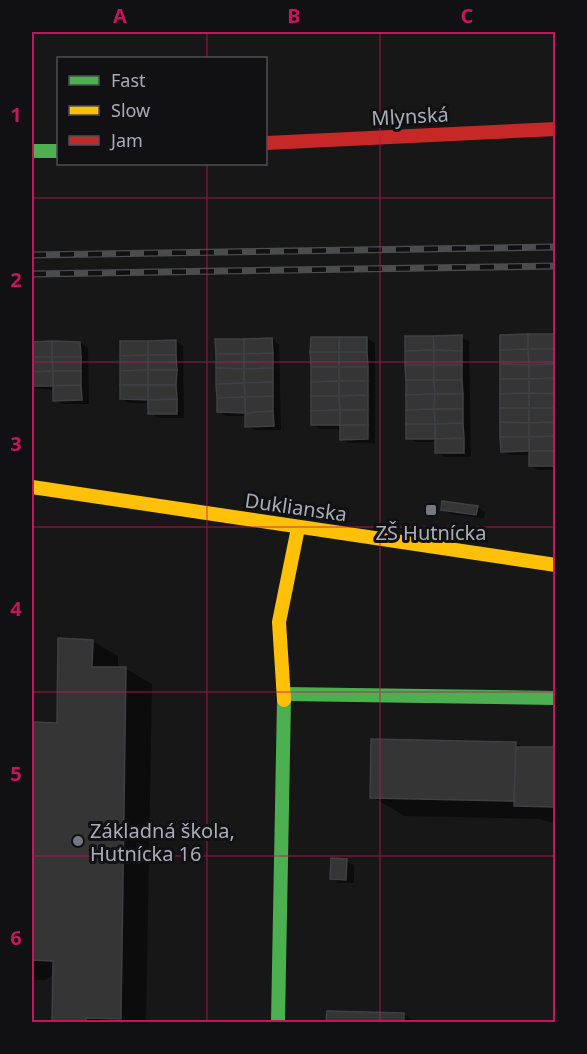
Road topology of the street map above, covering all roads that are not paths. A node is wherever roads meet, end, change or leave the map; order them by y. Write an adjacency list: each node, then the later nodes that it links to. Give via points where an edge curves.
1 (555, 129): 2 (street, Mlynská)
2 (267, 143)
3 (32, 151): 4 (street)
4 (57, 151)
5 (32, 487): 6 (street, Duklianska)
6 (298, 528): 7 (street, Duklianska); 8 (street, via 279,622)
7 (555, 565)
8 (284, 694): 9 (street); 10 (street)
9 (555, 698)
10 (278, 1023)

